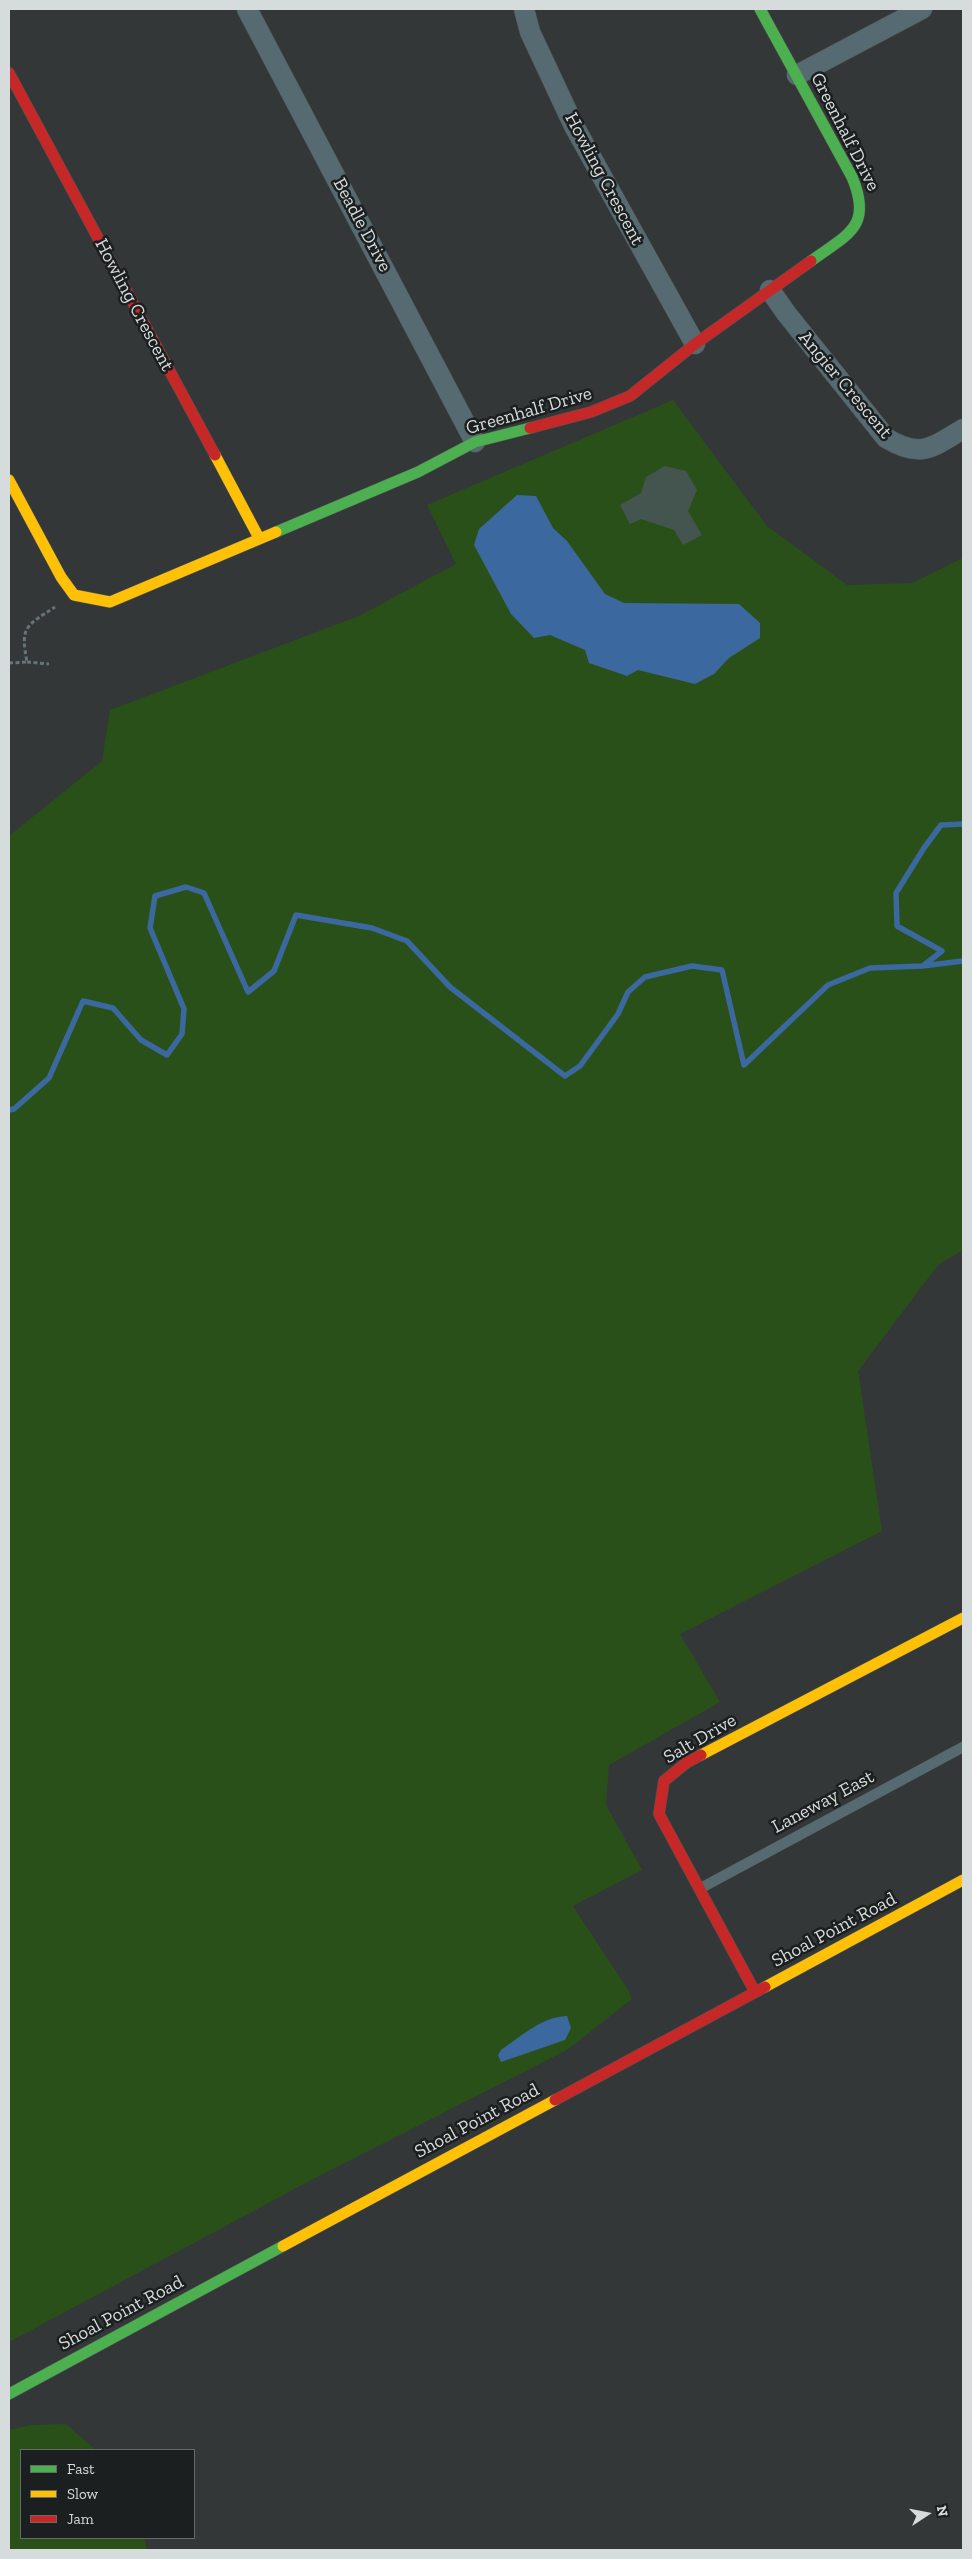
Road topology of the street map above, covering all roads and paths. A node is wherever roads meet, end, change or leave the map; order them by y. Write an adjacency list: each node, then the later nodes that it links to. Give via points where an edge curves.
1 (246, 9): 10 (street, Beadle Drive)
2 (524, 9): 8 (street, Howling Crescent, via 530,32 574,126)
3 (760, 9): 6 (street, Greenhalf Drive)
4 (922, 9): 6 (street)
5 (9, 73): 12 (street, Howling Crescent)
6 (797, 75): 7 (street, Greenhalf Drive, via 863,203 858,222 844,238)
7 (770, 290): 8 (street, Greenhalf Drive); 9 (street, Angier Crescent, via 886,438 903,448 919,450 936,445)
8 (695, 344): 10 (street, Greenhalf Drive, via 630,396 591,412)
9 (963, 428)
10 (475, 442): 12 (street, Greenhalf Drive, via 418,472)
11 (9, 480): 13 (street)
12 (259, 538): 13 (street, Greenhalf Drive, via 110,602)
13 (74, 595): 14 (path, via 31,623 22,638)
14 (27, 662): 15 (path); 16 (path)
15 (9, 663)
16 (49, 664)
17 (963, 1618): 20 (street, Salt Drive, via 686,1763 664,1781 659,1814)
18 (963, 1747): 20 (lane, Laneway East)
19 (963, 1880): 21 (street, Shoal Point Road)
20 (700, 1888): 21 (street, Salt Drive)
21 (755, 1992): 22 (street, Shoal Point Road)
22 (9, 2394)

